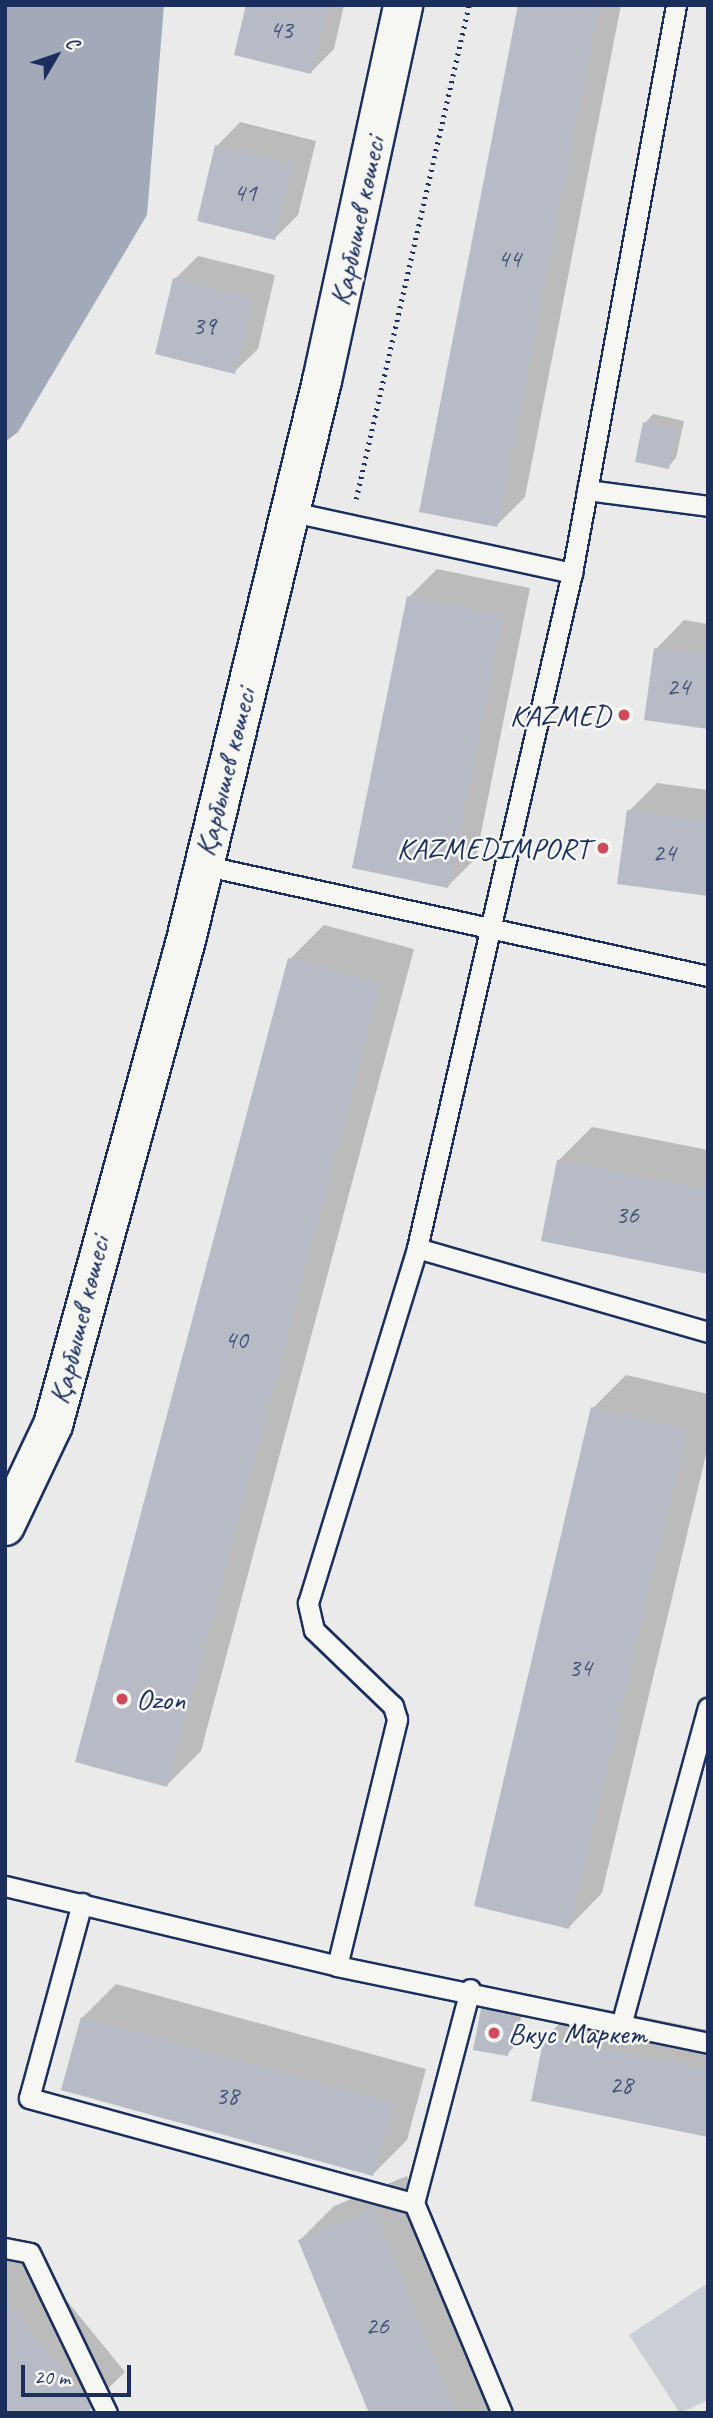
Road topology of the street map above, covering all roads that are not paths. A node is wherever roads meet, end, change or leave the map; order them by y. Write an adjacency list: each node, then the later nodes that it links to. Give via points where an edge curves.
1 (402, 5): 5 (main road, Қарбышев көшесі)
2 (676, 5): 3 (lane)
3 (587, 490): 4 (lane); 6 (lane)
4 (708, 506)
5 (288, 511): 6 (lane); 7 (main road, Қарбышев көшесі)
6 (572, 573): 8 (lane)
7 (202, 865): 8 (lane); 12 (main road, Қарбышев көшесі, via 53,1425)
8 (490, 927): 9 (lane); 10 (lane)
9 (708, 976)
10 (417, 1248): 11 (lane); 16 (lane, via 308,1603 314,1630 393,1706 397,1719)
11 (708, 1332)
12 (5, 1526)
13 (708, 1708): 18 (lane)
14 (5, 1886): 15 (lane)
15 (82, 1903): 16 (lane); 20 (lane, via 29,2098)
16 (337, 1966): 17 (lane)
17 (470, 1989): 18 (lane); 20 (lane)
18 (621, 2025): 19 (lane)
19 (708, 2043)
20 (414, 2203): 23 (lane)
21 (5, 2248): 22 (lane, via 30,2253)
22 (107, 2413)
23 (502, 2413)

